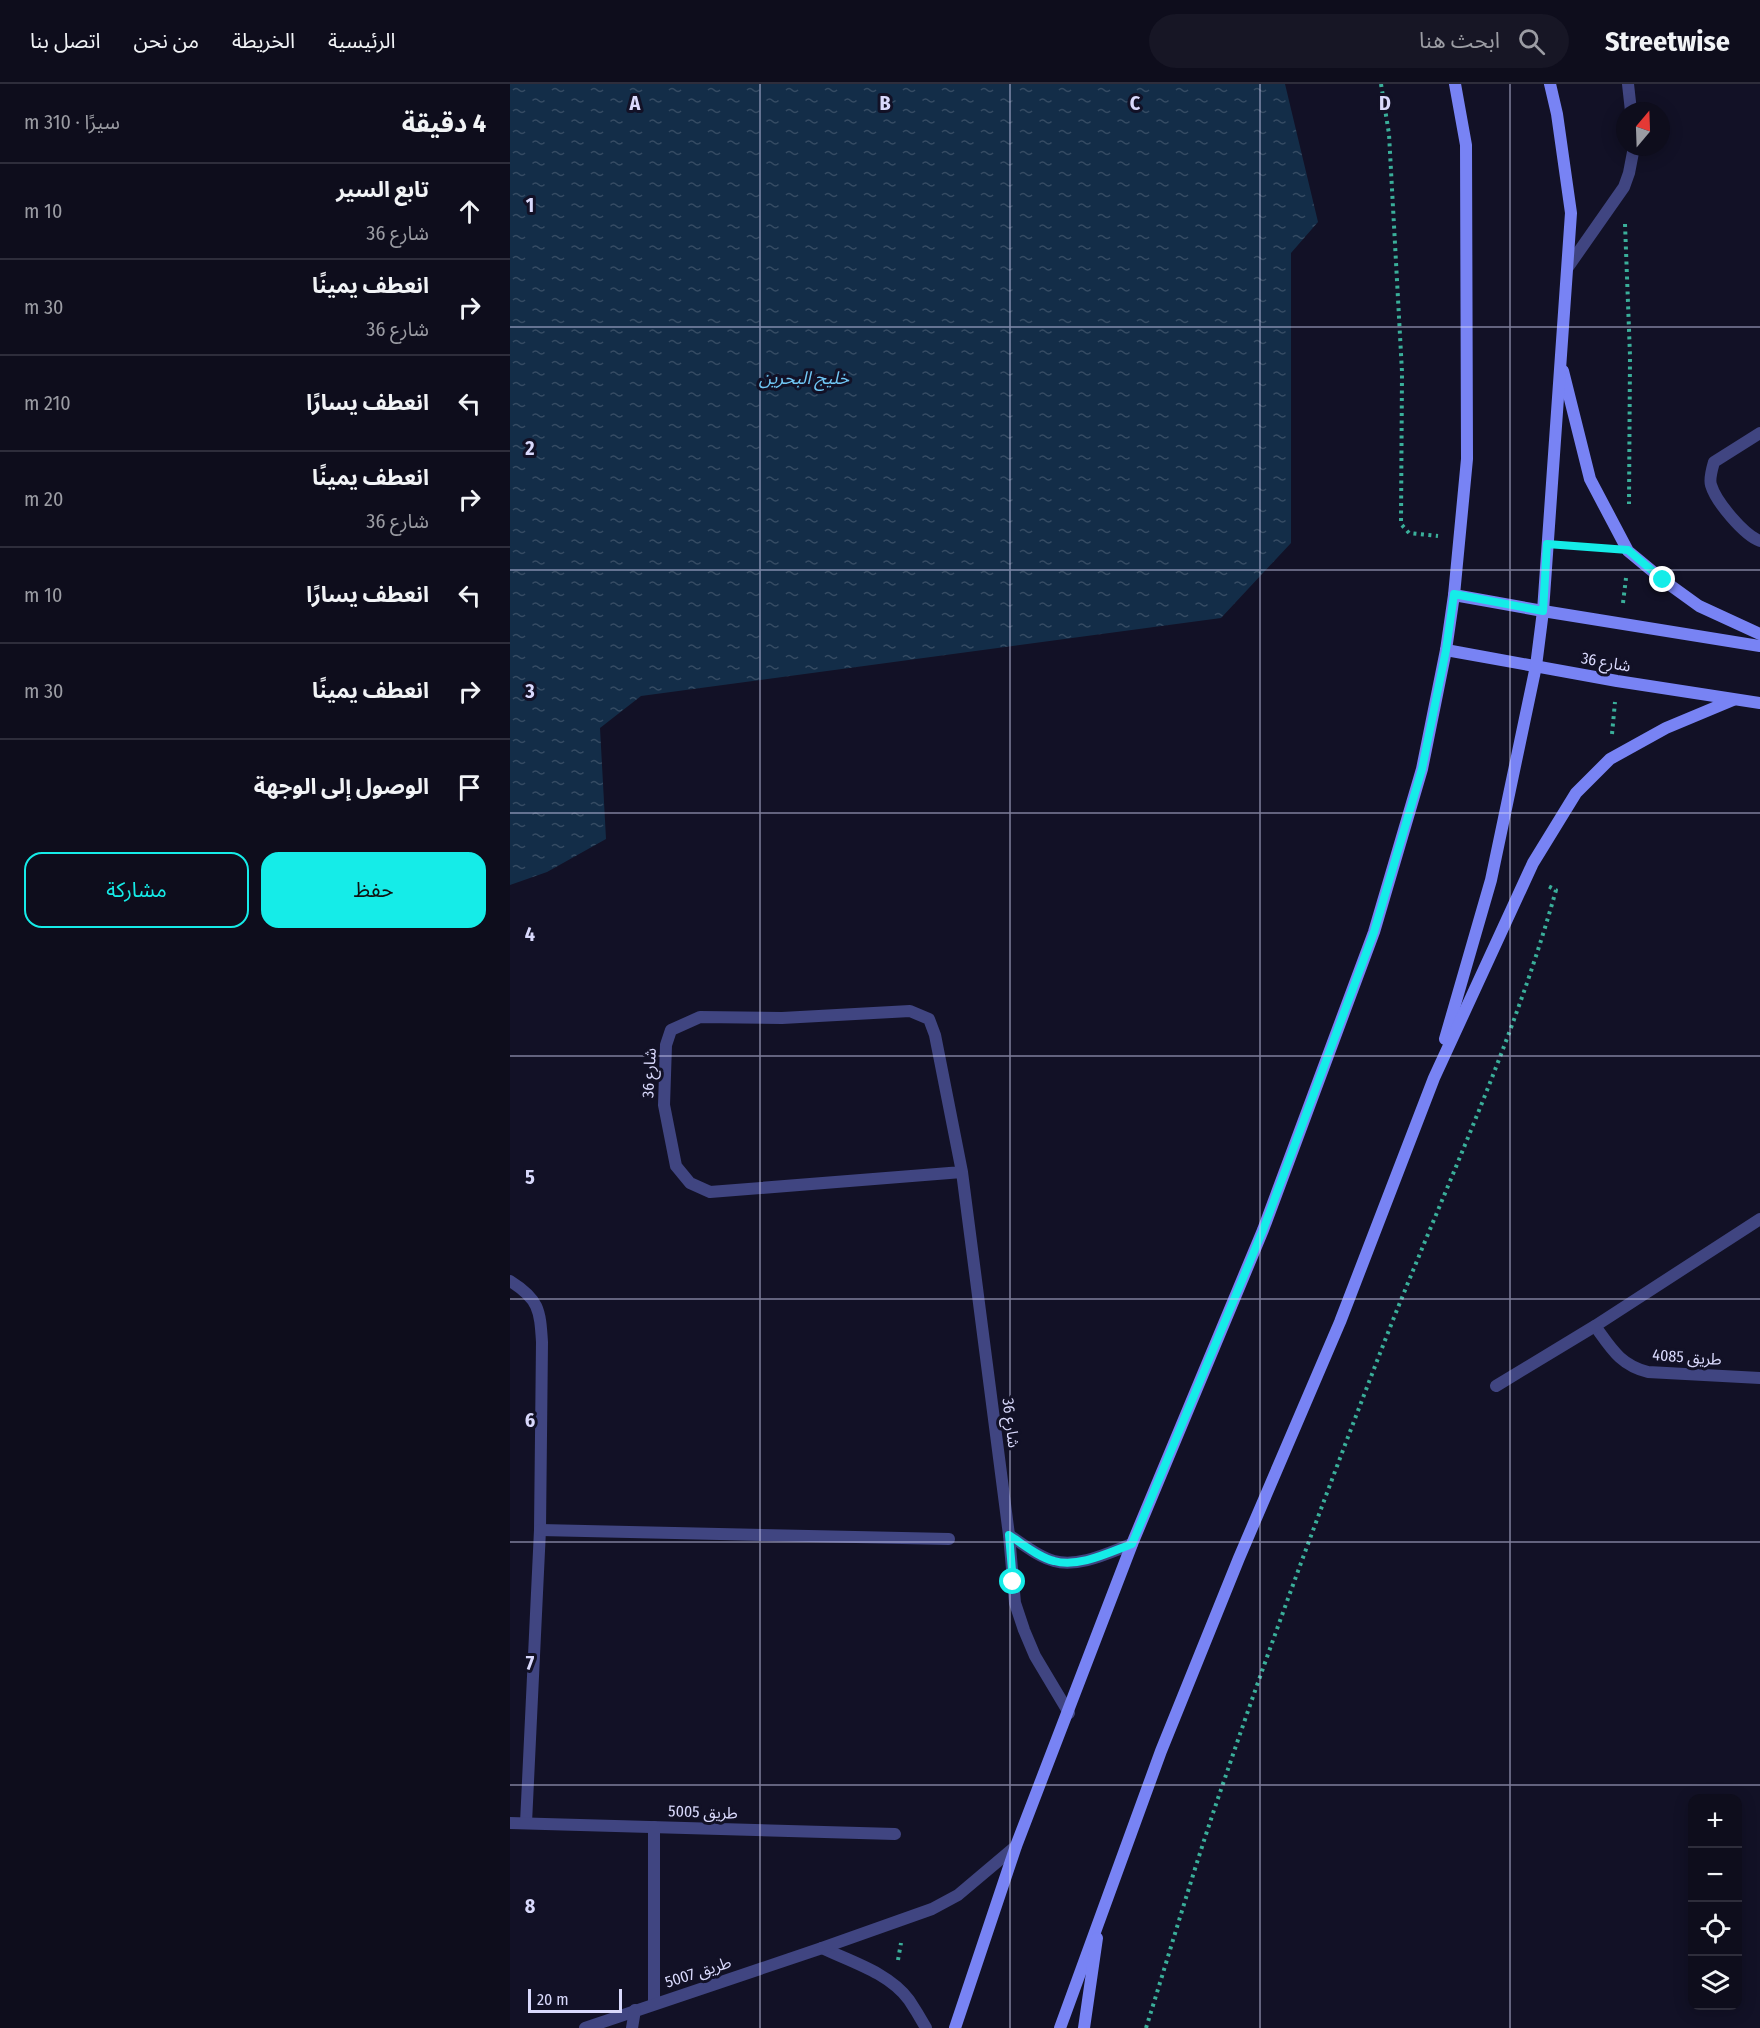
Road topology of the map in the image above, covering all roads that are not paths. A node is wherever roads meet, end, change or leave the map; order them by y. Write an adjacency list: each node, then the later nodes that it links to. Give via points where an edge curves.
1 (1455, 84): 10 (street, via 1466,145 1467,459)
2 (1550, 84): 6 (street, via 1571,213)
3 (1628, 84): 4 (street)
4 (1631, 102)
5 (1632, 156): 6 (street, via 1624,187)
6 (1568, 267): 7 (street)
7 (1560, 361): 11 (street); 12 (street, via 1590,479 1628,550 1700,606)
8 (1760, 433): 9 (street, via 1714,462 1710,484 1721,504 1752,538)
9 (1760, 541)
10 (1454, 594): 11 (street); 14 (street)
11 (1543, 611): 13 (street); 15 (street)
12 (1760, 634)
13 (1760, 646)
14 (1446, 650): 15 (street, شارع 36); 28 (street, via 1422,769 1374,932 1263,1230)
15 (1536, 666): 16 (street, شارع 36); 18 (street, via 1491,880)
16 (1733, 700): 17 (street, شارع 36); 18 (street, via 1666,728 1610,759 1576,793 1533,863)
17 (1760, 703)
18 (1434, 1078): 35 (street, via 1340,1322 1161,1751)
19 (962, 1172): 19 (street, شارع 36, via 929,1019 910,1011 782,1018 700,1017 671,1030 666,1045 664,1105 676,1166 690,1183 710,1192); 26 (street, شارع 36)
20 (1760, 1219): 22 (street)
21 (510, 1281): 25 (street, via 527,1292 541,1315)
22 (1595, 1326): 23 (street, طريق 4085, via 1617,1356 1635,1369); 24 (street)
23 (1760, 1378)
24 (1496, 1386)
25 (540, 1530): 27 (street); 31 (street)
26 (1009, 1535): 28 (street, via 1055,1562 1074,1562); 29 (street, شارع 36, via 1016,1603 1024,1630)
27 (949, 1539)
28 (1132, 1544): 29 (street)
29 (1069, 1713): 34 (street)
30 (510, 1823): 31 (street, طريق 5005)
31 (526, 1823): 32 (street, طريق 5005)
32 (654, 1827): 33 (street, طريق 5005); 37 (street)
33 (896, 1834)
34 (1016, 1846): 36 (street, طريق 5007, via 958,1895 932,1909); 42 (street)
35 (1101, 1913): 43 (street); 44 (street)
36 (822, 1948): 37 (street, طريق 5007); 41 (street, via 894,1984)
37 (654, 2003): 38 (street, طريق 5007)
38 (635, 2010): 39 (street, طريق 5007); 40 (street)
39 (585, 2028)
40 (632, 2028)
41 (926, 2028)
42 (955, 2028)
43 (1060, 2028)
44 (1084, 2028)

